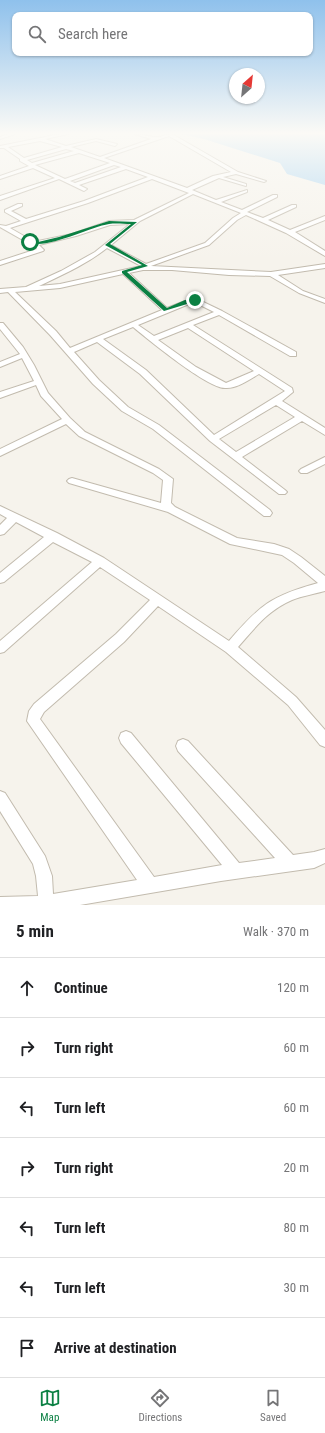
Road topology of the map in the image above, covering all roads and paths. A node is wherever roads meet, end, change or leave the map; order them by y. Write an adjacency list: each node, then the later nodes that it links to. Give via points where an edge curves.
1 (54, 176): 8 (street)
2 (78, 176): 9 (street)
3 (99, 176): 12 (street)
4 (221, 176): 7 (street)
5 (247, 176): 10 (street)
6 (152, 177): 14 (street); 24 (street, via 86,202)
7 (218, 177): 11 (street); 14 (street)
8 (58, 178): 9 (street); 17 (street)
9 (64, 181): 12 (street)
10 (264, 181)
11 (244, 184)
12 (74, 185): 13 (street)
13 (84, 189)
14 (191, 191): 18 (street); 25 (street)
15 (245, 191): 18 (street)
16 (275, 196): 21 (street)
17 (0, 198)
18 (217, 202): 21 (street)
19 (20, 205): 24 (street, via 7,211)
20 (294, 206): 23 (street)
21 (244, 212): 23 (street); 32 (street, via 207,244)
22 (325, 218): 27 (street)
23 (263, 220): 27 (street)
24 (25, 221): 26 (street)
25 (135, 222): 28 (street, via 109,223); 29 (street)
26 (3, 228): 28 (street)
27 (291, 232): 30 (street)
28 (34, 243): 31 (street, via 41,250)
29 (107, 245): 32 (street); 37 (street, via 87,259)
30 (325, 254)
31 (0, 263)
32 (145, 266): 34 (street)
33 (325, 266): 36 (street)
34 (135, 269): 35 (street); 36 (street, via 172,268)
35 (124, 272): 37 (street, via 60,286); 41 (street)
36 (271, 274): 40 (street, via 301,292)
37 (26, 289): 39 (street)
38 (0, 291): 39 (street)
39 (10, 291): 48 (street)
40 (325, 301)
41 (166, 310): 42 (street, via 195,300); 44 (street)
42 (220, 312): 45 (street); 49 (street)
43 (0, 324): 50 (street)
44 (133, 324): 46 (street); 47 (street)
45 (188, 325): 47 (street); 52 (street)
46 (98, 339): 48 (street); 59 (street, via 143,372)
47 (154, 339): 52 (street, via 221,385 231,385)
48 (69, 351): 68 (street, via 124,409 156,427)
49 (293, 354)
50 (24, 355): 51 (street); 53 (street)
51 (0, 364)
52 (260, 372): 55 (street, via 289,390)
53 (38, 382): 54 (street); 57 (street, via 44,394)
54 (0, 395)
55 (276, 401): 56 (street); 59 (street)
56 (302, 417): 58 (street); 61 (street)
57 (67, 420): 60 (street); 67 (street, via 82,434 164,475 168,479 166,504)
58 (325, 432)
59 (213, 439): 61 (street)
60 (0, 453)
61 (236, 456): 65 (street)
62 (325, 460): 63 (street)
63 (304, 471)
64 (72, 480): 67 (street)
65 (282, 492)
66 (0, 510): 69 (street)
67 (172, 510): 74 (street, via 234,542 270,547 289,553)
68 (267, 513)
69 (15, 517): 70 (street); 71 (street)
70 (0, 532)
71 (53, 536): 72 (street); 73 (street)
72 (100, 561): 75 (street); 76 (street)
73 (0, 579)
74 (325, 585): 77 (street, via 282,599 257,618)
75 (158, 599): 77 (street); 85 (street, via 120,638 39,708 33,721)
76 (0, 648)
77 (230, 648): 79 (street, via 292,701)
78 (126, 738): 84 (street)
79 (325, 740)
80 (183, 746): 83 (street)
81 (0, 798): 86 (street, via 40,861)
82 (325, 856): 83 (street)
83 (290, 863): 84 (street)
84 (236, 871): 85 (street)
85 (150, 885): 86 (street)
86 (46, 904): 87 (street)
87 (0, 905)

